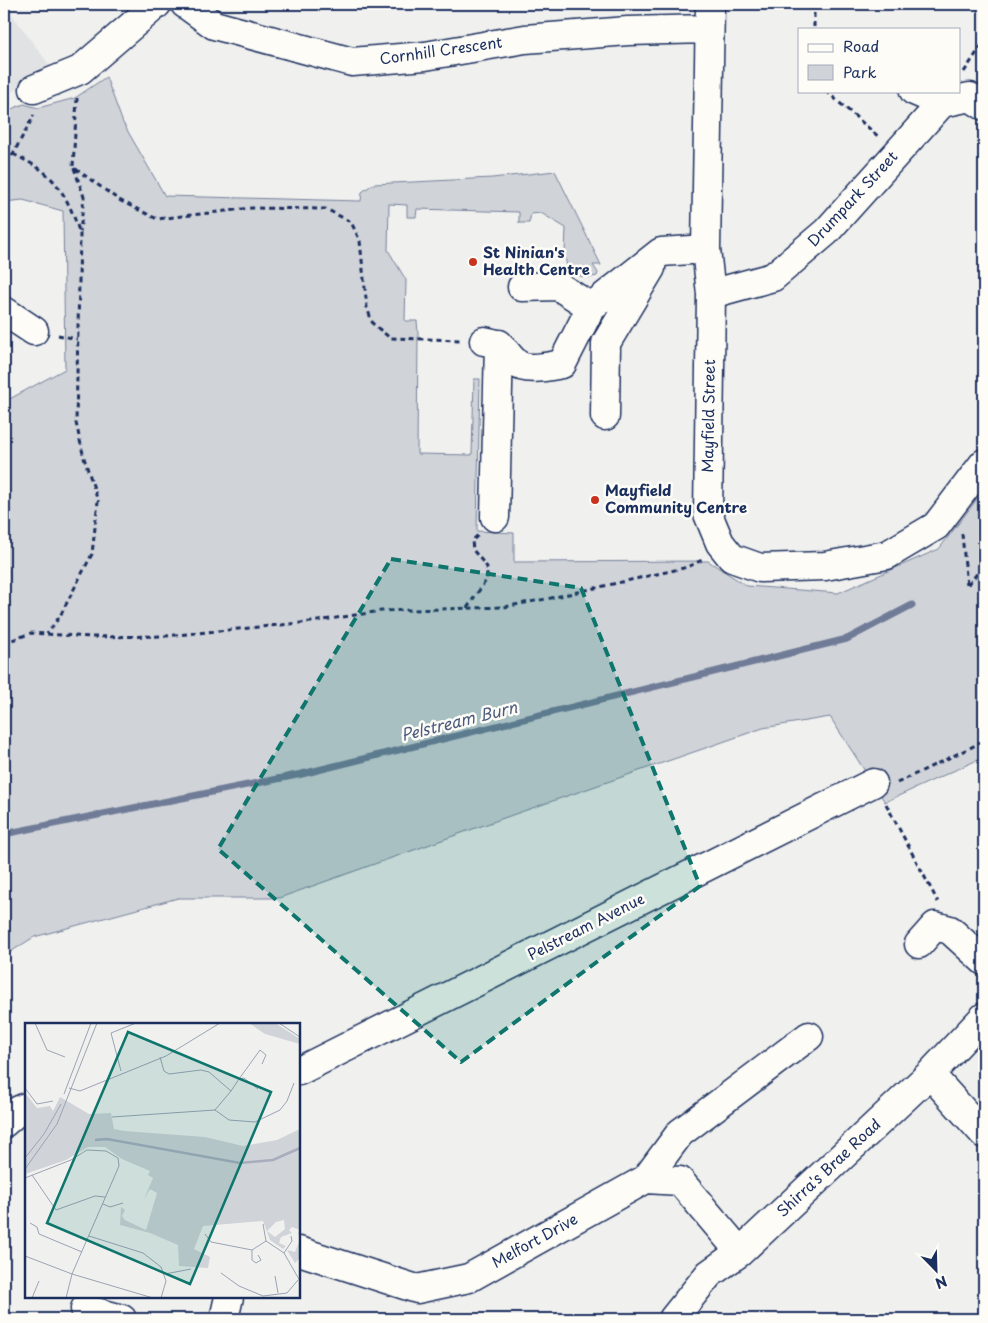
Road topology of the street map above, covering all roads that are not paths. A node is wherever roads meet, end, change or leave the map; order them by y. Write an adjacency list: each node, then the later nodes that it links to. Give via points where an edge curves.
1 (157, 4): 4 (street, via 80,70)
2 (185, 4): 3 (street, Cornhill Crescent, via 214,24 352,62 425,56 525,40 628,31)
3 (709, 16): 8 (street, Mayfield Street)
4 (34, 89)
5 (916, 92): 6 (street)
6 (942, 103): 7 (street, via 970,97); 11 (street, Drumpark Street, via 826,232 773,277)
7 (984, 106)
8 (706, 248): 9 (street); 11 (street, Mayfield Street)
9 (661, 252): 12 (street); 15 (street, via 606,342)
10 (522, 287): 12 (street, via 558,286)
11 (711, 294): 16 (street, Mayfield Street, via 708,514 720,543 732,558 760,568 825,566 887,555 936,526)
12 (591, 307): 17 (street, via 562,364 538,368 517,364 492,342)
13 (4, 311): 14 (street)
14 (34, 331)
15 (605, 416)
16 (984, 463)
17 (495, 517)
18 (879, 792): 23 (street, Pelstream Avenue)
19 (919, 944): 20 (street, via 935,926 950,930)
20 (984, 961)
21 (984, 1017): 24 (street, Shirra's Brae Road)
22 (809, 1036): 28 (street, via 680,1133)
23 (300, 1071)
24 (930, 1074): 27 (street); 30 (street, Shirra's Brae Road)
25 (25, 1107): 26 (street)
26 (4, 1123)
27 (984, 1134)
28 (646, 1179): 29 (street, Melfort Drive, via 469,1278 417,1289); 30 (street, via 680,1181)
29 (300, 1251)
30 (740, 1252): 35 (street, Shirra's Brae Road, via 709,1274)
31 (229, 1298): 34 (street)
32 (85, 1309): 33 (street)
33 (122, 1319)
34 (224, 1319)
35 (673, 1319)

